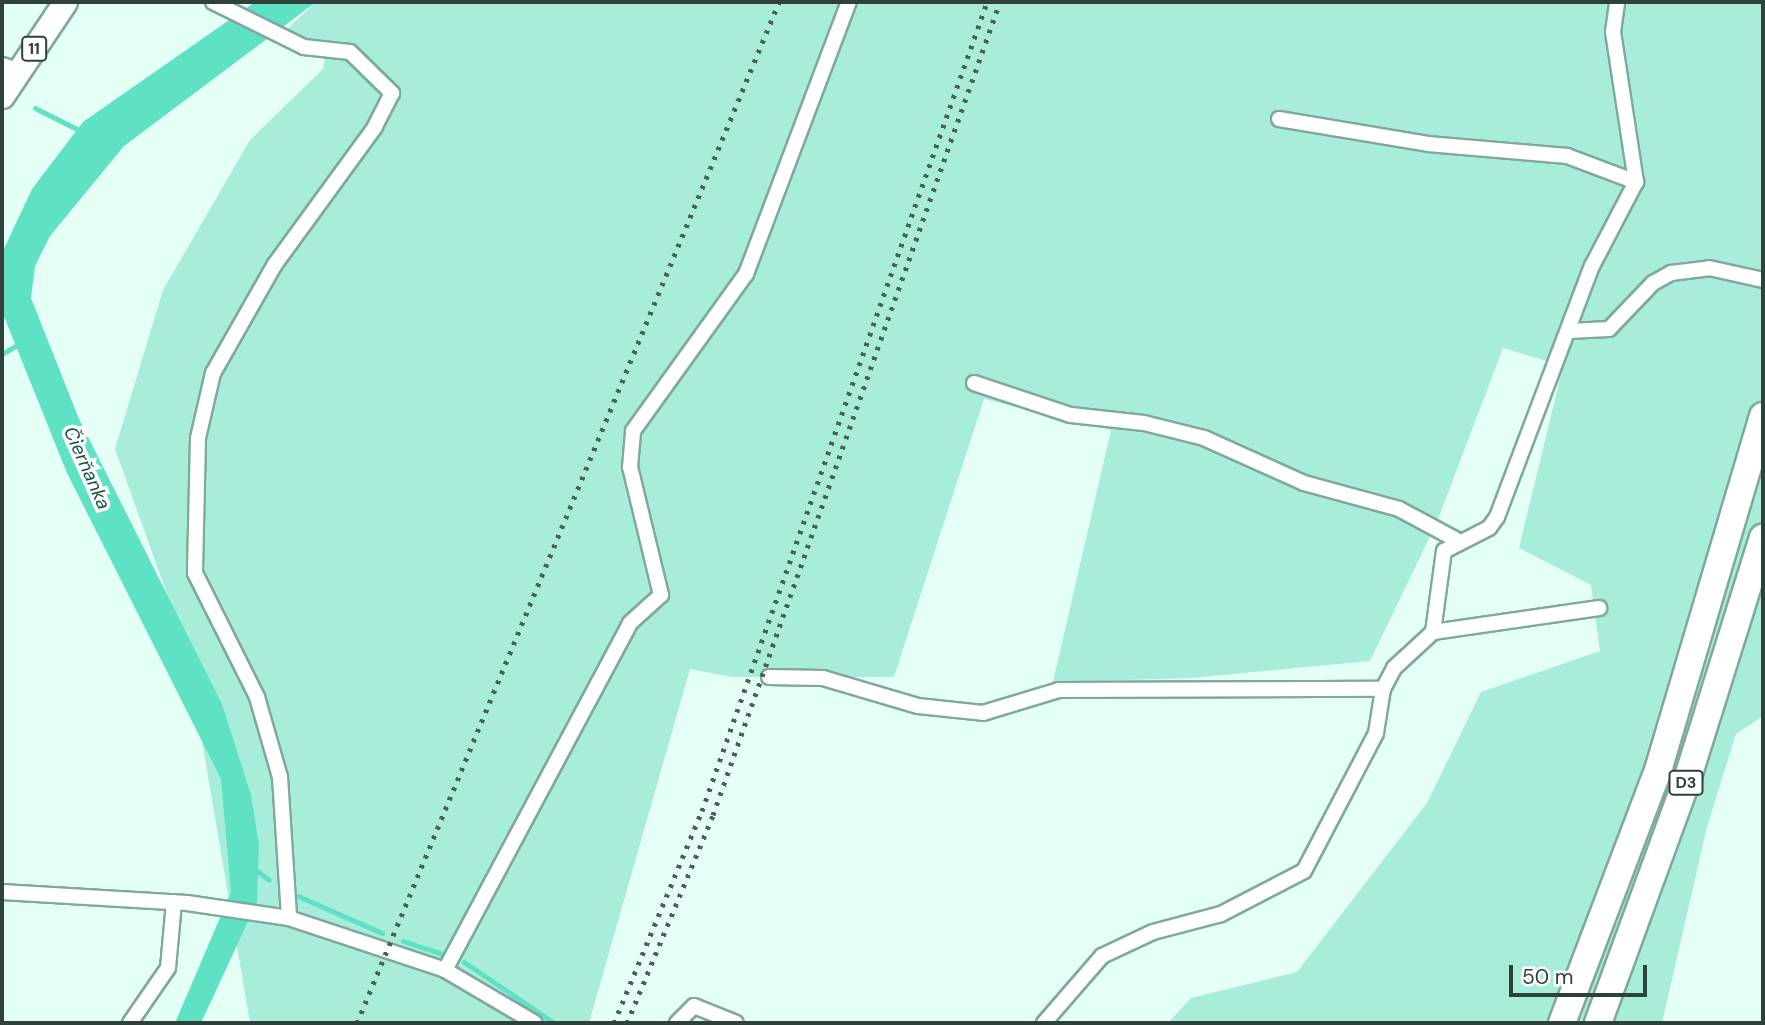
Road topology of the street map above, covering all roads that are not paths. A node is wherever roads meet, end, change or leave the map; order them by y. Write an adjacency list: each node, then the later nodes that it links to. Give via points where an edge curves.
1 (65, 2): 5 (main road, 11)
2 (849, 2): 22 (street, via 746,274 633,431 630,467 661,595 630,623)
3 (1617, 2): 8 (street, via 1613,32)
4 (214, 5): 21 (street, via 304,47 350,52 391,93 375,127 275,264 213,373 198,438 195,573 257,698 280,777)
5 (11, 68): 6 (main road, 11)
6 (2, 96)
7 (1279, 119): 8 (street, via 1428,144 1567,156)
8 (1636, 182): 10 (street, via 1592,266)
9 (1763, 280): 10 (street, via 1709,268 1671,274 1653,283 1609,329)
10 (1569, 331): 14 (street, via 1497,517 1489,528)
11 (974, 383): 14 (street, via 1071,415 1144,423 1204,438 1304,483 1399,509)
12 (1763, 416): 28 (highway, D3, via 1659,767)
13 (1763, 538): 29 (highway, D3, via 1687,780)
14 (1455, 539): 16 (street, via 1444,551)
15 (1599, 608): 16 (street)
16 (1433, 632): 18 (street, via 1394,668)
17 (769, 677): 18 (street, via 823,678 918,706 983,713 1059,690)
18 (1382, 689): 27 (street, via 1376,733 1304,871 1221,914 1153,932 1102,956)
19 (2, 892): 20 (street)
20 (180, 902): 21 (street); 23 (street, via 168,968)
21 (289, 918): 22 (street)
22 (445, 970): 24 (street)
23 (130, 1023)
24 (536, 1023)
25 (677, 1023): 26 (street, via 694,1006)
26 (736, 1023)
27 (1044, 1023)
28 (1562, 1023)
29 (1598, 1023)

